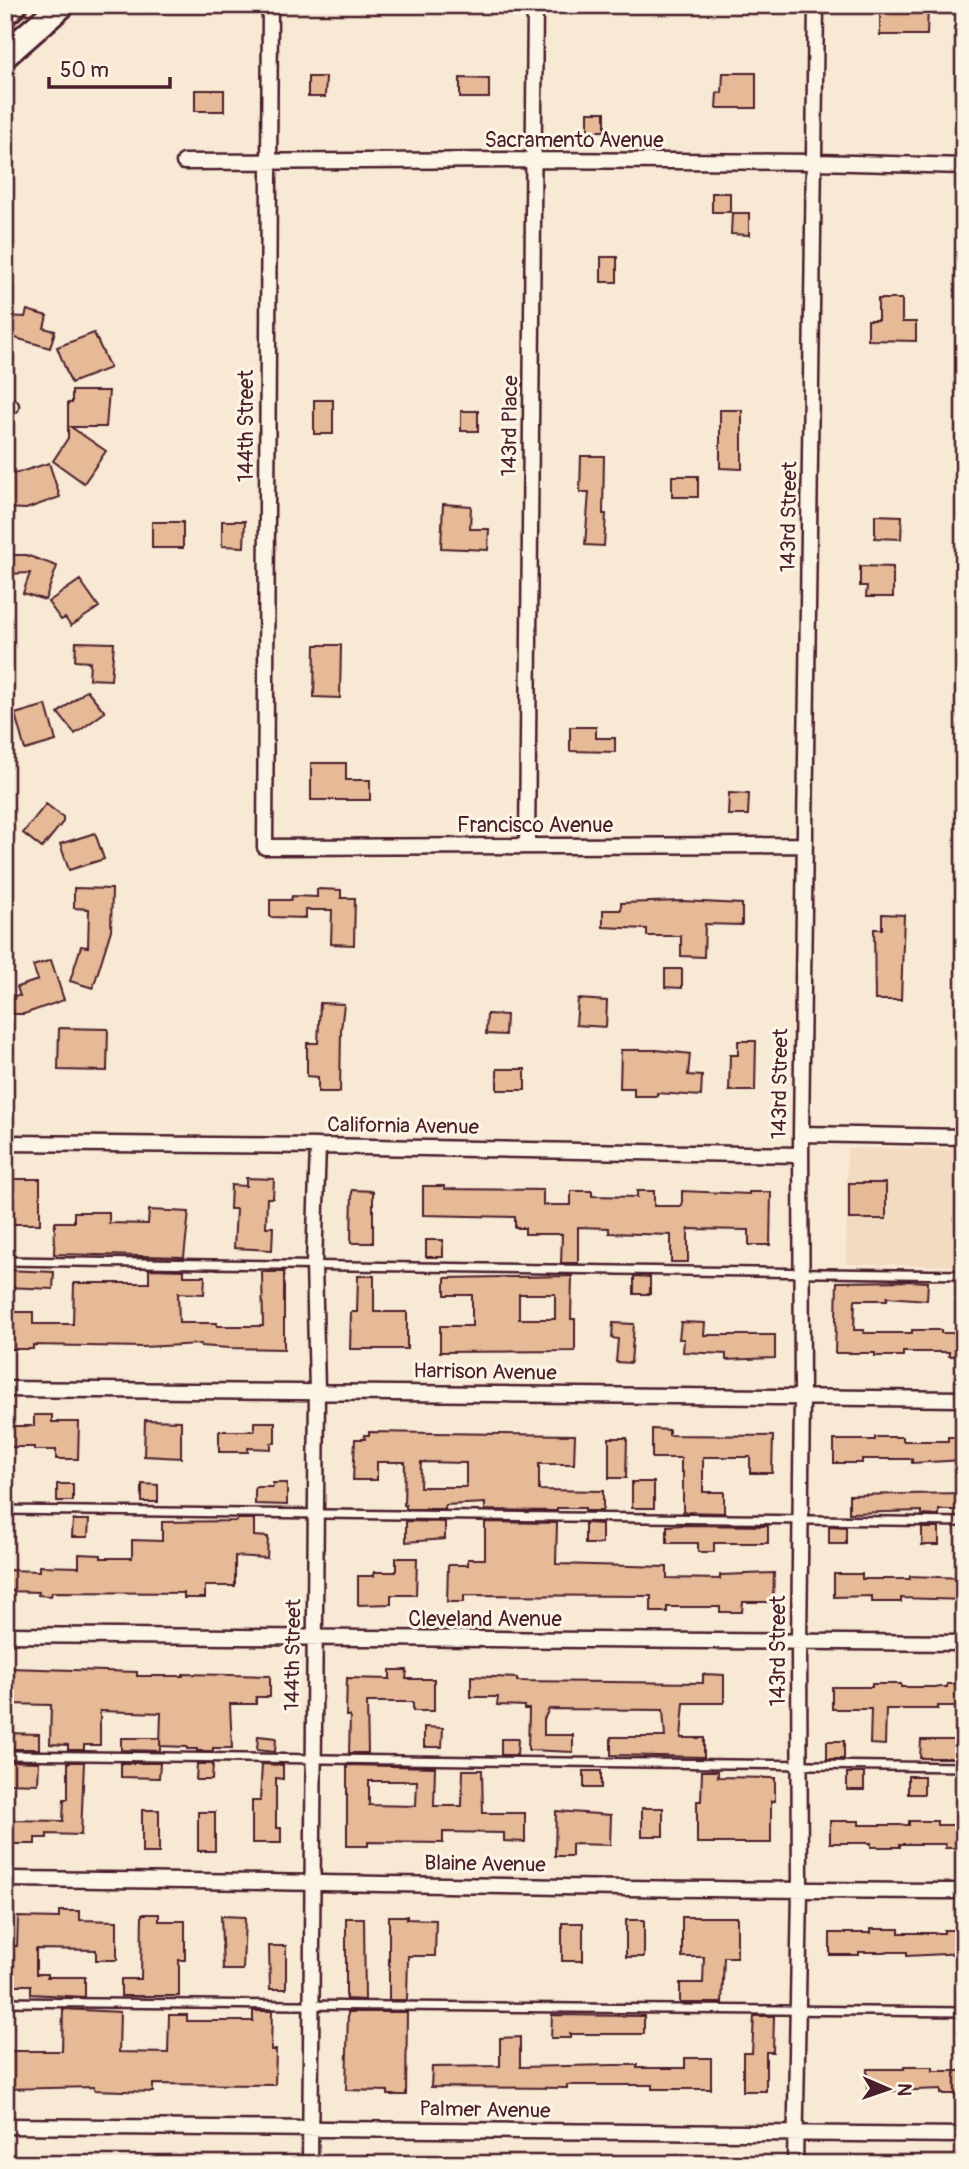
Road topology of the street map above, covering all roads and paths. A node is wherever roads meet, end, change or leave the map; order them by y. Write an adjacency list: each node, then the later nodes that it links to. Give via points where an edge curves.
1 (14, 5): 6 (highway)
2 (62, 5): 7 (highway)
3 (270, 5): 11 (street, 144th Street)
4 (535, 5): 8 (street, 143rd Place)
5 (816, 5): 10 (street, 143rd Street)
6 (5, 13)
7 (5, 55)
8 (534, 160): 10 (street, Sacramento Avenue); 11 (street, Sacramento Avenue); 14 (street, 143rd Place)
9 (184, 162): 11 (street, Sacramento Avenue)
10 (816, 162): 12 (street, Sacramento Avenue); 13 (street, 143rd Street)
11 (268, 163): 15 (street, 144th Street)
12 (964, 166)
13 (804, 845): 14 (street, Francisco Avenue); 16 (street, 143rd Street)
14 (527, 846): 15 (street, Francisco Avenue)
15 (265, 847)
16 (801, 1134): 17 (street); 20 (street, 143rd Street)
17 (964, 1137)
18 (5, 1143): 19 (street, California Avenue)
19 (318, 1146): 20 (street, California Avenue); 22 (street, 144th Street)
20 (800, 1155): 23 (street, 143rd Street)
21 (5, 1261): 22 (lane)
22 (314, 1265): 23 (lane); 26 (street, 144th Street)
23 (801, 1274): 24 (lane); 27 (street, 143rd Street)
24 (964, 1275)
25 (5, 1389): 26 (street, Harrison Avenue)
26 (317, 1390): 27 (street, Harrison Avenue); 30 (street, 144th Street)
27 (802, 1398): 28 (street, Harrison Avenue); 31 (street, 143rd Street)
28 (964, 1399)
29 (5, 1510): 30 (lane)
30 (316, 1513): 31 (lane); 34 (street, 144th Street)
31 (800, 1521): 32 (lane); 35 (street, 143rd Street)
32 (964, 1522)
33 (5, 1636): 34 (street, Cleveland Avenue)
34 (315, 1640): 35 (street, Cleveland Avenue); 38 (street, 144th Street)
35 (799, 1642): 36 (street, Cleveland Avenue); 39 (street, 143rd Street)
36 (964, 1643)
37 (5, 1755): 38 (lane)
38 (313, 1758): 39 (lane); 42 (street, 144th Street)
39 (799, 1766): 40 (lane); 43 (street, 143rd Street)
40 (964, 1767)
41 (5, 1879): 42 (street, Blaine Avenue)
42 (313, 1881): 43 (street, Blaine Avenue); 46 (street, 144th Street)
43 (800, 1891): 44 (street, Blaine Avenue); 47 (street, 143rd Street)
44 (964, 1891)
45 (5, 2002): 46 (lane)
46 (312, 2006): 47 (lane); 50 (street, 144th Street)
47 (797, 2010): 48 (lane); 51 (street, 143rd Street)
48 (964, 2012)
49 (5, 2126): 50 (street, Palmer Avenue)
50 (310, 2129): 51 (street, Palmer Avenue); 53 (street, 144th Street)
51 (794, 2134): 52 (street, Palmer Avenue); 54 (street, 143rd Street)
52 (964, 2135)
53 (310, 2164)
54 (794, 2164)

